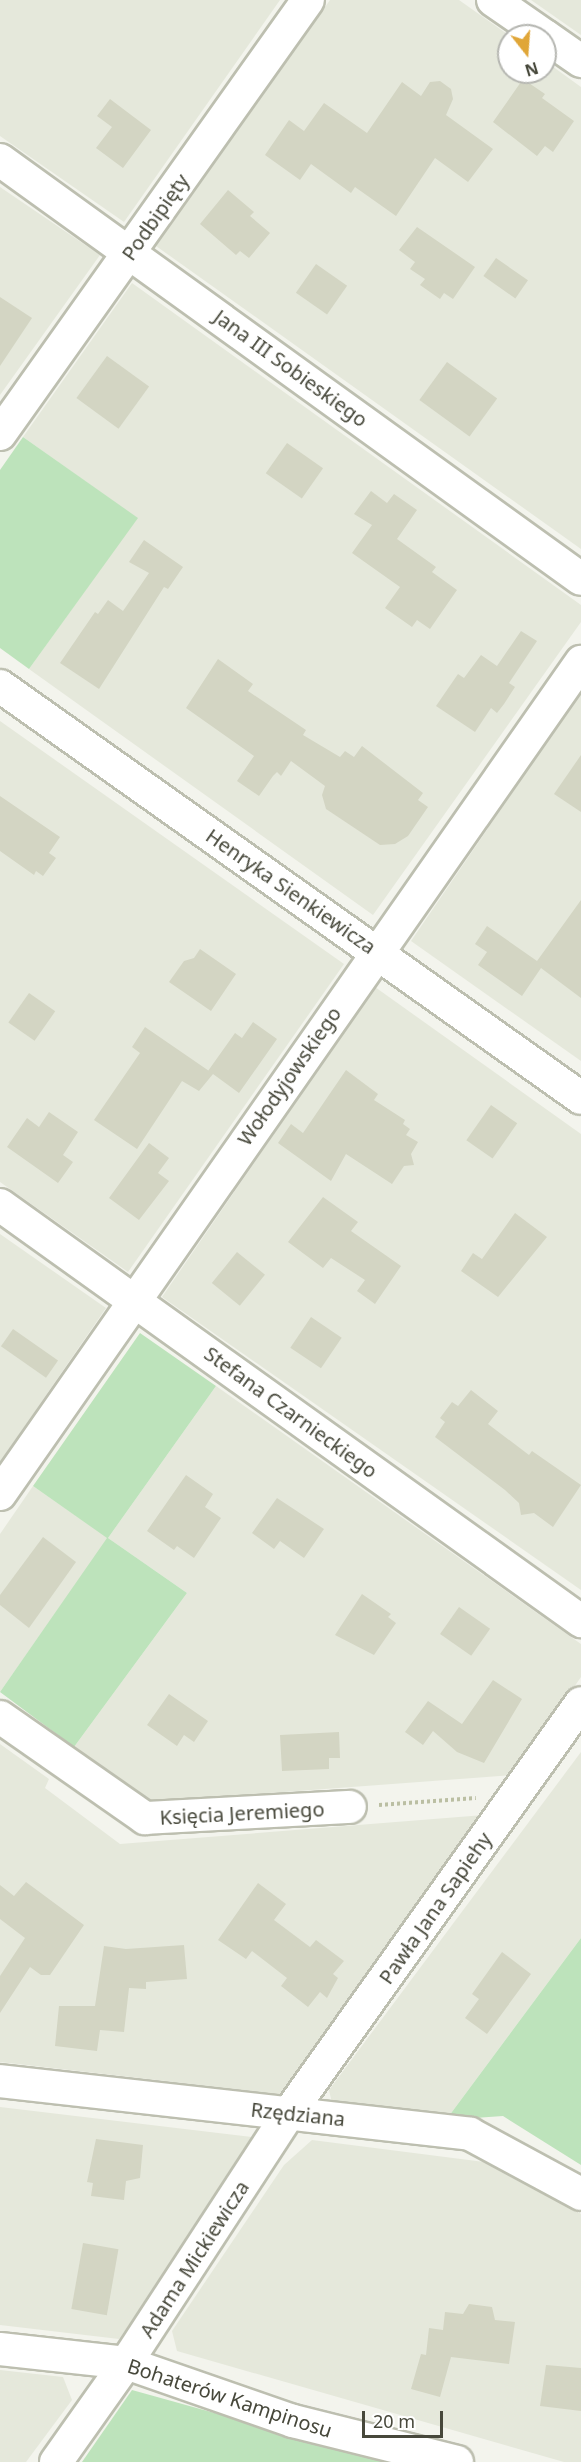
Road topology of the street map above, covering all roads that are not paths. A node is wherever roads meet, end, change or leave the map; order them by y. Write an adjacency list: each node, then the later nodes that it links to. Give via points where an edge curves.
1 (308, 0): 7 (street, Podbipięty)
2 (493, 0): 3 (street)
3 (528, 24)
4 (557, 44): 5 (street)
5 (581, 61)
6 (0, 160): 7 (street, Jana III Sobieskiego)
7 (131, 251): 8 (street, Podbipięty); 9 (street, Jana III Sobieskiego)
8 (0, 434)
9 (581, 579)
10 (581, 662): 12 (street, Wołodyjowskiego)
11 (0, 686): 12 (street, Henryka Sienkiewicza)
12 (376, 951): 13 (street, Henryka Sienkiewicza); 15 (street, Wołodyjowskiego)
13 (581, 1098)
14 (0, 1205): 15 (street, Stefana Czarnieckiego)
15 (134, 1299): 16 (street, Wołodyjowskiego); 17 (street, Stefana Czarnieckiego)
16 (0, 1494)
17 (581, 1621)
18 (581, 1703): 22 (street, Pawła Jana Sapiehy)
19 (0, 1717): 20 (street, Księcia Jeremiego, via 145,1818)
20 (350, 1807)
21 (0, 2081): 22 (street, Rzędziana)
22 (289, 2114): 23 (street, Rzędziana, via 470,2134); 25 (street, Adama Mickiewicza)
23 (581, 2193)
24 (0, 2349): 25 (street, Bohaterów Kampinosu)
25 (126, 2363): 26 (street, Adama Mickiewicza); 27 (street, Bohaterów Kampinosu, via 293,2421)
26 (56, 2462)
27 (457, 2462)

